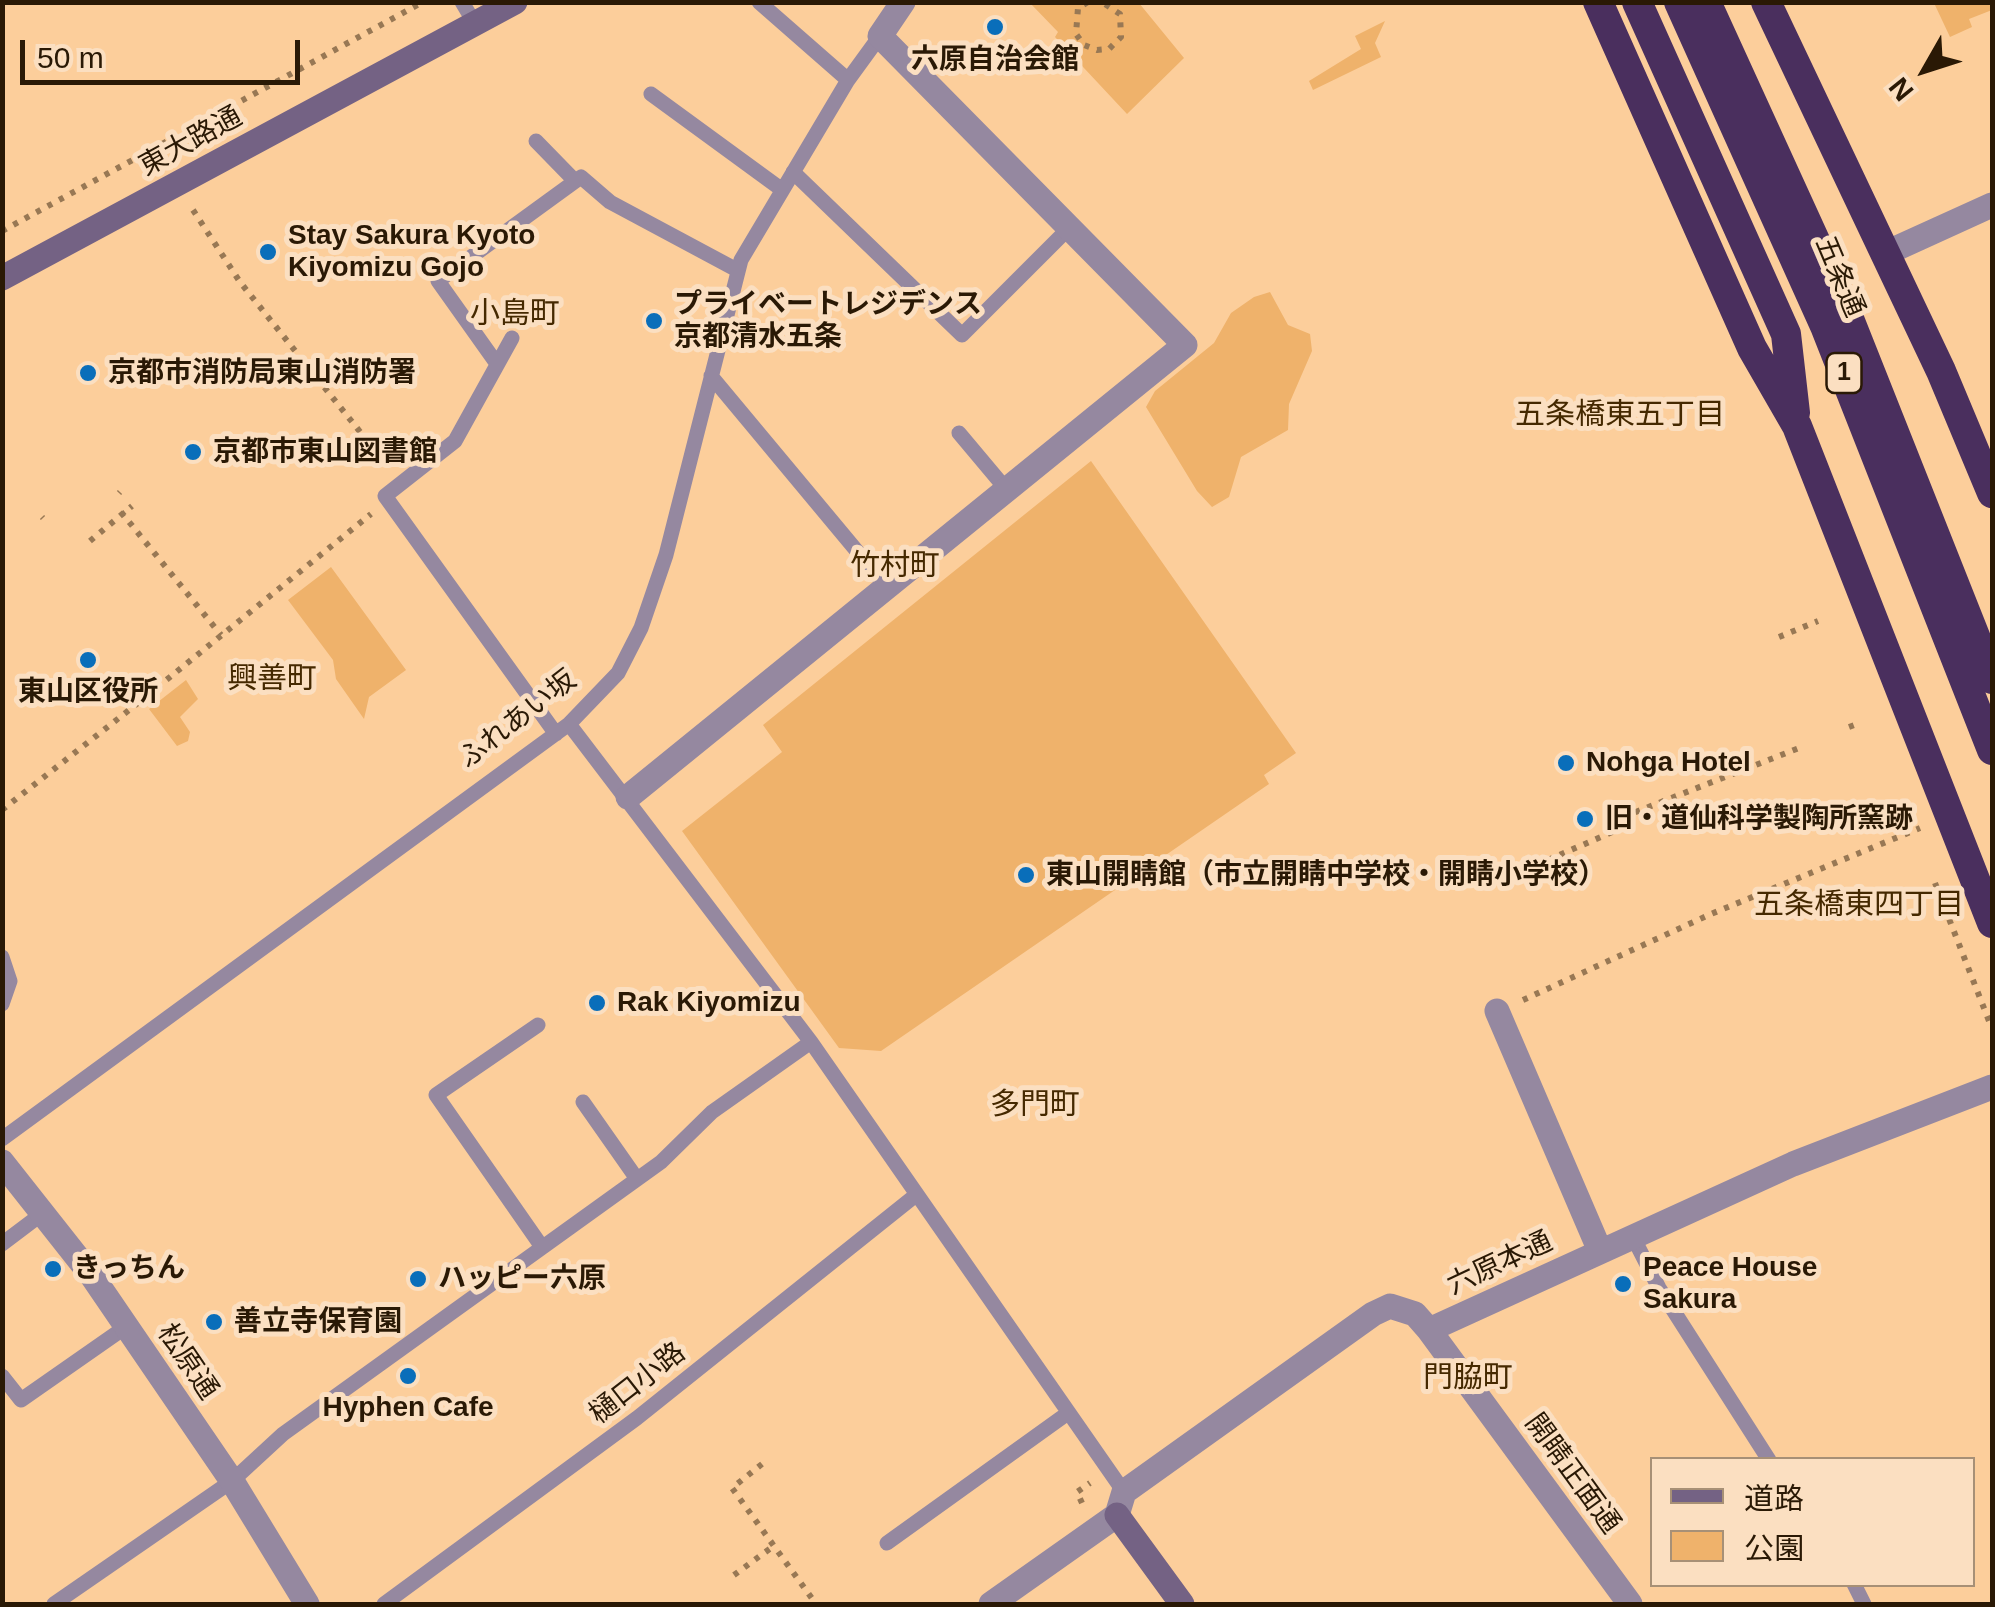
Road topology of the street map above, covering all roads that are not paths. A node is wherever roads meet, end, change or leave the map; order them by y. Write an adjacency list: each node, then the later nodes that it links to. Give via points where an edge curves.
1 (515, 2): 9 (main road, 東大路通)
2 (758, 2): 11 (lane)
3 (903, 2): 10 (street, ふれあい坂)
4 (1598, 2): 25 (highway, 1, via 1752,348)
5 (1637, 2): 25 (highway, 1, via 1786,334)
6 (1678, 2): 32 (highway, 五条通 / 1, via 1825,326)
7 (1706, 2): 30 (highway, 五条通 / 1, via 1838,291)
8 (1766, 2): 19 (highway)
9 (468, 13): 21 (main road, 東大路通)
10 (880, 36): 11 (lane, ふれあい坂); 18 (street)
11 (848, 80): 14 (lane, ふれあい坂)
12 (652, 94): 16 (lane)
13 (536, 141): 15 (lane)
14 (793, 172): 16 (lane, ふれあい坂); 18 (lane, via 962,335)
15 (576, 181): 20 (lane, via 581,177 610,202); 23 (lane, via 438,281)
16 (782, 190): 20 (lane, ふれあい坂)
17 (1992, 205): 19 (street)
18 (1070, 228): 27 (street, via 1185,345)
19 (1884, 254): 28 (highway)
20 (738, 270): 24 (lane, ふれあい坂)
21 (2, 278)
22 (512, 338): 23 (lane)
23 (497, 364): 31 (lane, via 455,440 385,496)
24 (711, 376): 29 (lane); 31 (lane, ふれあい坂, via 641,628 618,673)
25 (1797, 426): 34 (highway, 1)
26 (959, 433): 27 (lane)
27 (1006, 488): 29 (street)
28 (1992, 493)
29 (886, 586): 33 (street)
30 (1992, 679)
31 (563, 729): 33 (lane); 42 (lane, ふれあい坂)
32 (1992, 750)
33 (628, 797): 39 (lane)
34 (1992, 923)
35 (2, 957): 36 (lane, via 10,981)
36 (2, 1004)
37 (1497, 1012): 50 (street)
38 (538, 1024): 49 (lane, via 436,1095)
39 (811, 1042): 44 (lane, via 712,1112); 45 (lane)
40 (1992, 1087): 47 (street, 六原本通, via 1793,1164)
41 (583, 1102): 44 (lane)
42 (2, 1139)
43 (2, 1162): 46 (street, 松原通)
44 (638, 1179): 49 (lane)
45 (916, 1195): 54 (lane); 61 (lane, 樋口小路, via 637,1418)
46 (43, 1212): 48 (lane); 51 (street, 松原通)
47 (1634, 1236): 50 (street, 六原本通); 55 (lane, via 1658,1288)
48 (2, 1244)
49 (542, 1248): 56 (lane, via 283,1434)
50 (1600, 1252): 52 (street, 六原本通)
51 (126, 1326): 53 (lane, via 21,1400); 56 (street, 松原通)
52 (1430, 1330): 57 (street, 六原本通, via 1403,1308 1378,1310); 64 (street, 開睛正面通)
53 (2, 1376)
54 (1068, 1412): 57 (lane); 58 (lane)
55 (1767, 1457)
56 (232, 1481): 59 (lane); 60 (street, 松原通)
57 (1121, 1504): 62 (street, 六原本通); 63 (main road)
58 (887, 1543)
59 (54, 1604)
60 (307, 1604)
61 (384, 1604)
62 (991, 1604)
63 (1182, 1604)
64 (1630, 1604)

